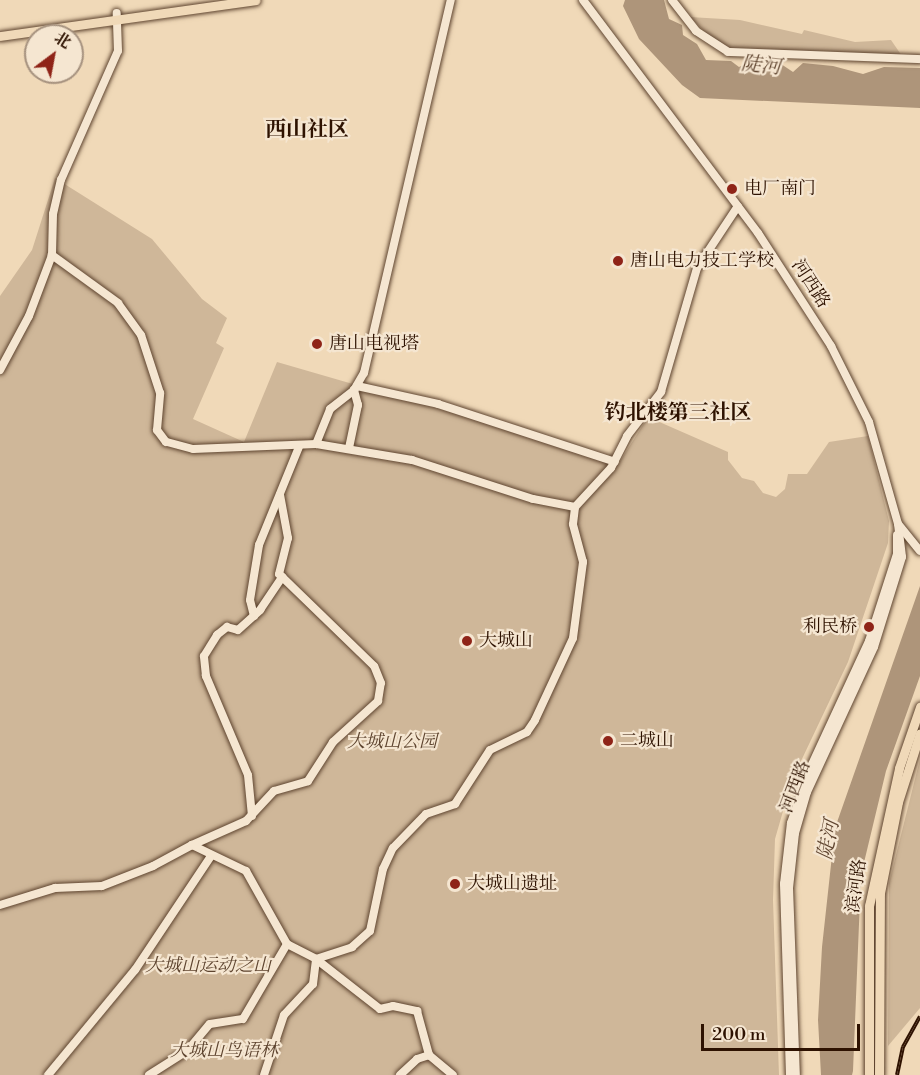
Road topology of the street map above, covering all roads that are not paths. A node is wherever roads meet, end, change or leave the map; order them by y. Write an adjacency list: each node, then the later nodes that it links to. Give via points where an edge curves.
1 (213, 0): 6 (main road)
2 (255, 0): 6 (main road)
3 (451, 0): 13 (street, via 364,373)
4 (583, 0): 10 (street, 河西路)
5 (672, 0): 9 (street, via 696,31 728,52)
6 (117, 16): 7 (main road); 8 (main road); 11 (street, via 118,51 61,180 53,214)
7 (0, 30)
8 (0, 36)
9 (920, 59)
10 (738, 206): 17 (street, via 697,268 662,392 627,436); 20 (street, 河西路, via 794,285 860,400)
11 (52, 255): 12 (street, via 29,316); 15 (street, via 118,303 141,335 160,393 157,430 166,442 193,449)
12 (0, 370)
13 (355, 388): 14 (street, via 330,409); 16 (street, via 358,405); 17 (street, via 438,404)
14 (316, 444): 15 (street); 16 (street)
15 (299, 447): 18 (street)
16 (349, 448): 19 (street, via 412,460 533,499)
17 (615, 462): 19 (street)
18 (280, 495): 22 (street, via 287,515 288,538 278,569); 23 (street, via 259,545 250,600)
19 (575, 507): 31 (street, via 573,524 583,562 573,638 536,720 527,732 495,745 454,804 426,814 393,848 383,869 370,931 362,941)
20 (898, 524): 21 (street); 38 (street, 河西路, via 897,554 869,642 808,773 791,823 783,884); 39 (street, 河西路, via 902,557 874,647 807,792 795,833 789,888)
21 (920, 551)
22 (282, 577): 23 (street); 26 (street, via 356,644 374,666 381,683 375,706 333,742 308,781 274,791)
23 (254, 616): 26 (street, via 238,630 227,627 204,656 206,676 248,775)
24 (920, 707): 40 (main road, 滨河路, via 899,768 870,896)
25 (920, 733): 41 (main road, 滨河路, via 898,802 880,893)
26 (252, 816): 27 (street)
27 (192, 845): 28 (street); 29 (street, via 102,886 55,888)
28 (210, 856): 30 (street, via 229,860 246,871); 33 (street, via 135,970)
29 (0, 905)
30 (287, 945): 31 (street); 34 (street, via 243,1019 210,1024 187,1051)
31 (316, 959): 32 (street, via 380,1009 393,1006 417,1011); 35 (street, via 314,984 284,1015)
32 (429, 1055): 36 (street, via 417,1059); 37 (street)
33 (48, 1075)
34 (149, 1075)
35 (264, 1075)
36 (400, 1075)
37 (453, 1075)
38 (790, 1075)
39 (796, 1075)
40 (870, 1075)
41 (879, 1075)

